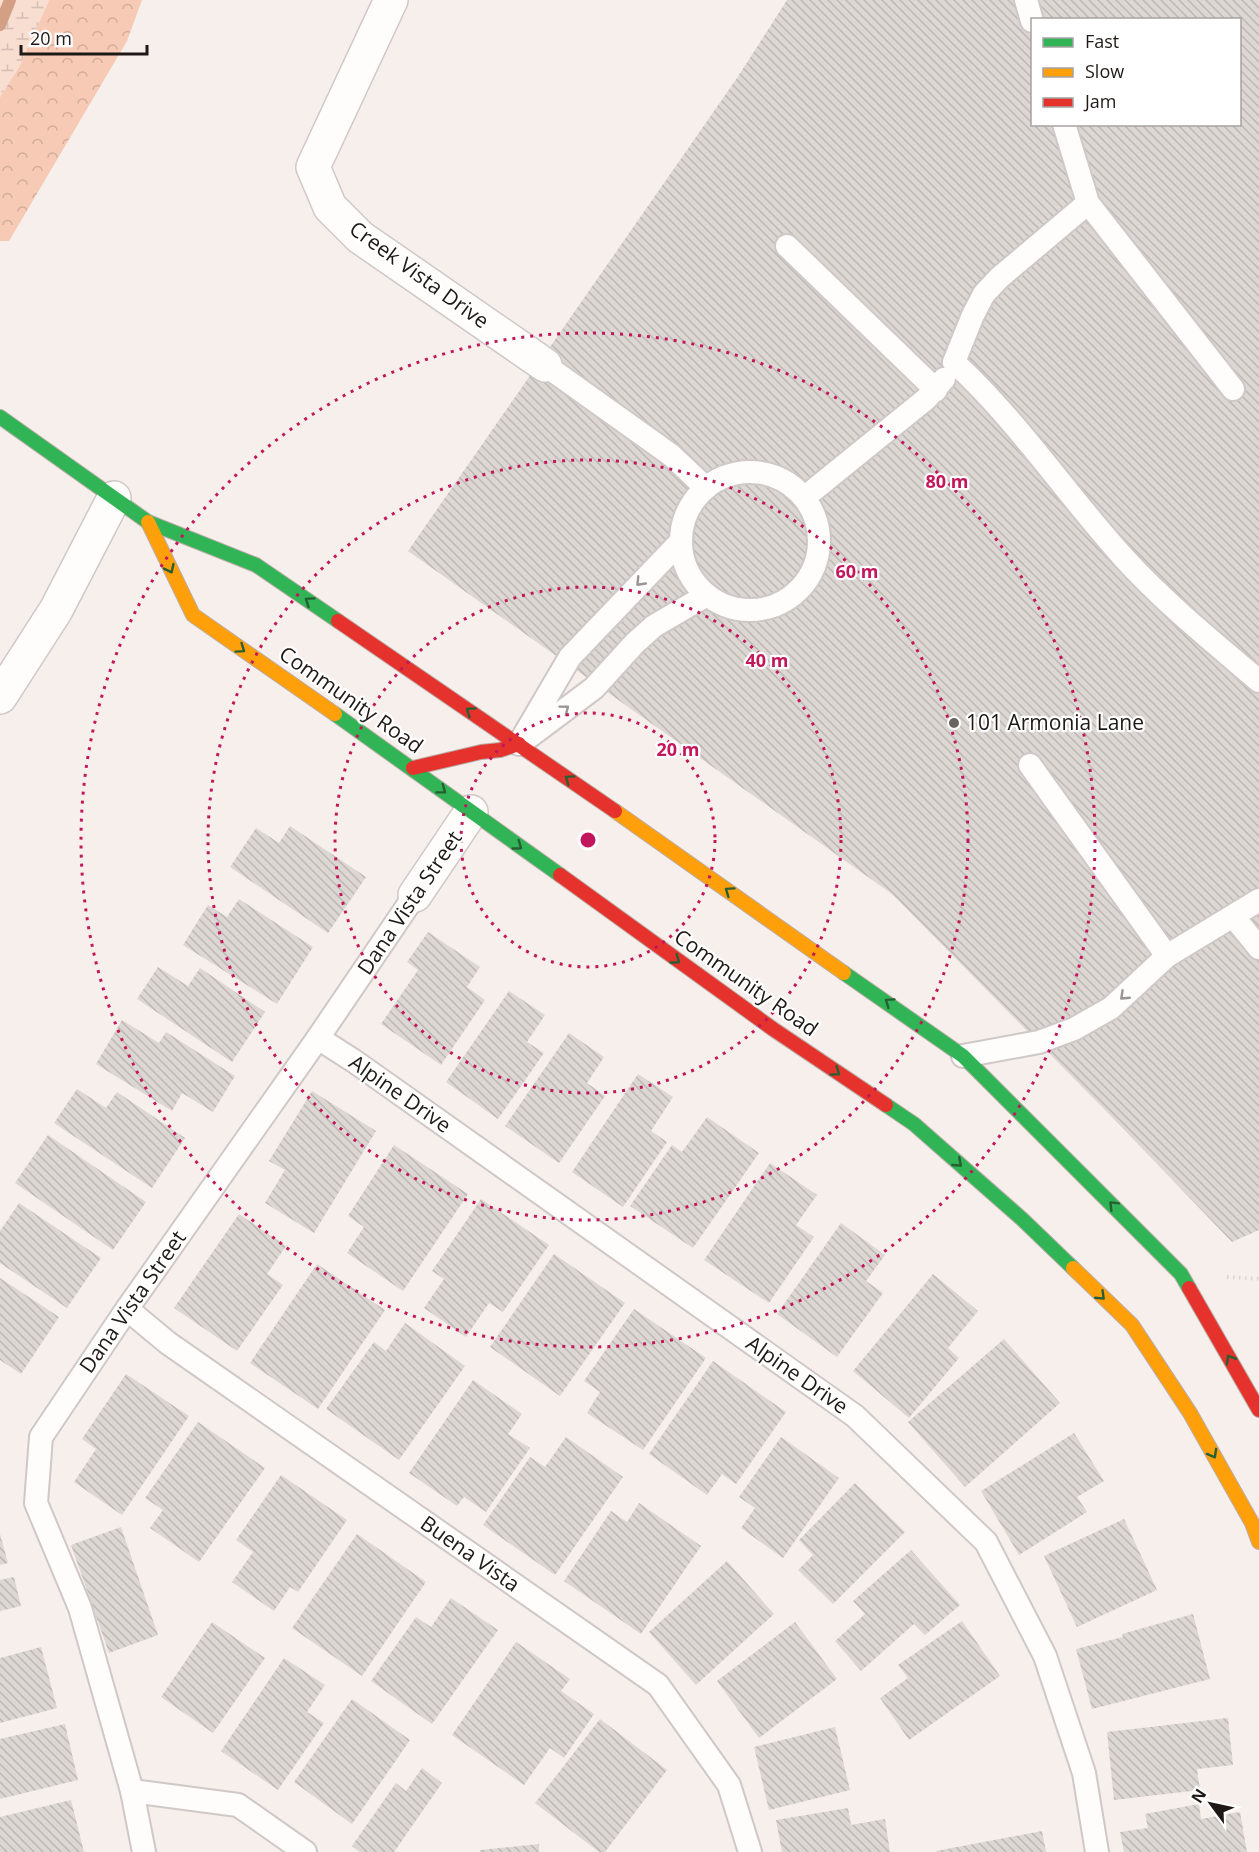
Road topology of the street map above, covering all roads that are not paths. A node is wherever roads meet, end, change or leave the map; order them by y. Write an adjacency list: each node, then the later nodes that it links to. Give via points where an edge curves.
1 (391, 0): 8 (street, Creek Vista Drive, via 313,167 330,207 360,237)
2 (1026, 0): 3 (lane)
3 (1031, 18)
4 (1065, 126): 5 (lane)
5 (1088, 203): 7 (lane, via 984,294); 9 (lane)
6 (787, 246): 10 (lane)
7 (954, 362): 10 (lane); 18 (lane, via 1149,584)
8 (545, 365): 12 (lane, via 671,455)
9 (1233, 389)
10 (936, 390): 13 (lane)
11 (0, 417): 14 (main road, Community Road)
12 (706, 488): 13 (lane, via 725,477 757,472 788,482); 16 (lane, via 692,503)
13 (805, 497): 17 (lane, via 816,517 820,539 817,561 807,582 791,598 771,608 748,610 726,607)
14 (114, 498): 15 (main road, Community Road); 19 (street, via 56,610)
15 (148, 522): 20 (main road, Community Road, one-way to 15, via 256,565); 22 (main road, Community Road, one-way to 22, via 193,615)
16 (681, 541): 17 (lane, via 684,561 693,580); 20 (lane, one-way to 20, via 570,657)
17 (707, 595): 20 (lane, one-way to 17, via 594,688 654,626)
18 (1259, 681)
19 (0, 696)
20 (519, 744): 22 (main road); 30 (main road, Community Road, one-way to 20)
21 (1030, 765): 28 (lane)
22 (413, 768): 23 (main road, Community Road, one-way to 23)
23 (471, 812): 24 (street, Dana Vista Street); 33 (main road, Community Road, one-way to 33, via 772,1029 915,1125 1022,1219 1132,1325 1190,1413)
24 (415, 895): 29 (lane, Dana Vista Street)
25 (1259, 900): 26 (lane)
26 (1233, 916): 27 (lane); 28 (lane)
27 (1259, 948)
28 (1167, 956): 30 (lane, one-way to 30, via 1111,1008 1074,1029 1040,1042)
29 (318, 1038): 31 (lane, Dana Vista Street); 38 (lane, Alpine Drive, via 855,1416 986,1542 1045,1656 1084,1773)
30 (963, 1056): 32 (main road, Community Road, one-way to 30, via 1181,1274)
31 (127, 1309): 34 (lane, Dana Vista Street, via 41,1437 36,1503 80,1608); 37 (lane, Buena Vista, via 178,1350 658,1685 729,1785)
32 (1259, 1410)
33 (1259, 1542)
34 (132, 1791): 35 (lane, Dana Vista Street); 36 (lane, via 238,1805)
35 (144, 1852)
36 (305, 1852)
37 (750, 1852)
38 (1097, 1852)

